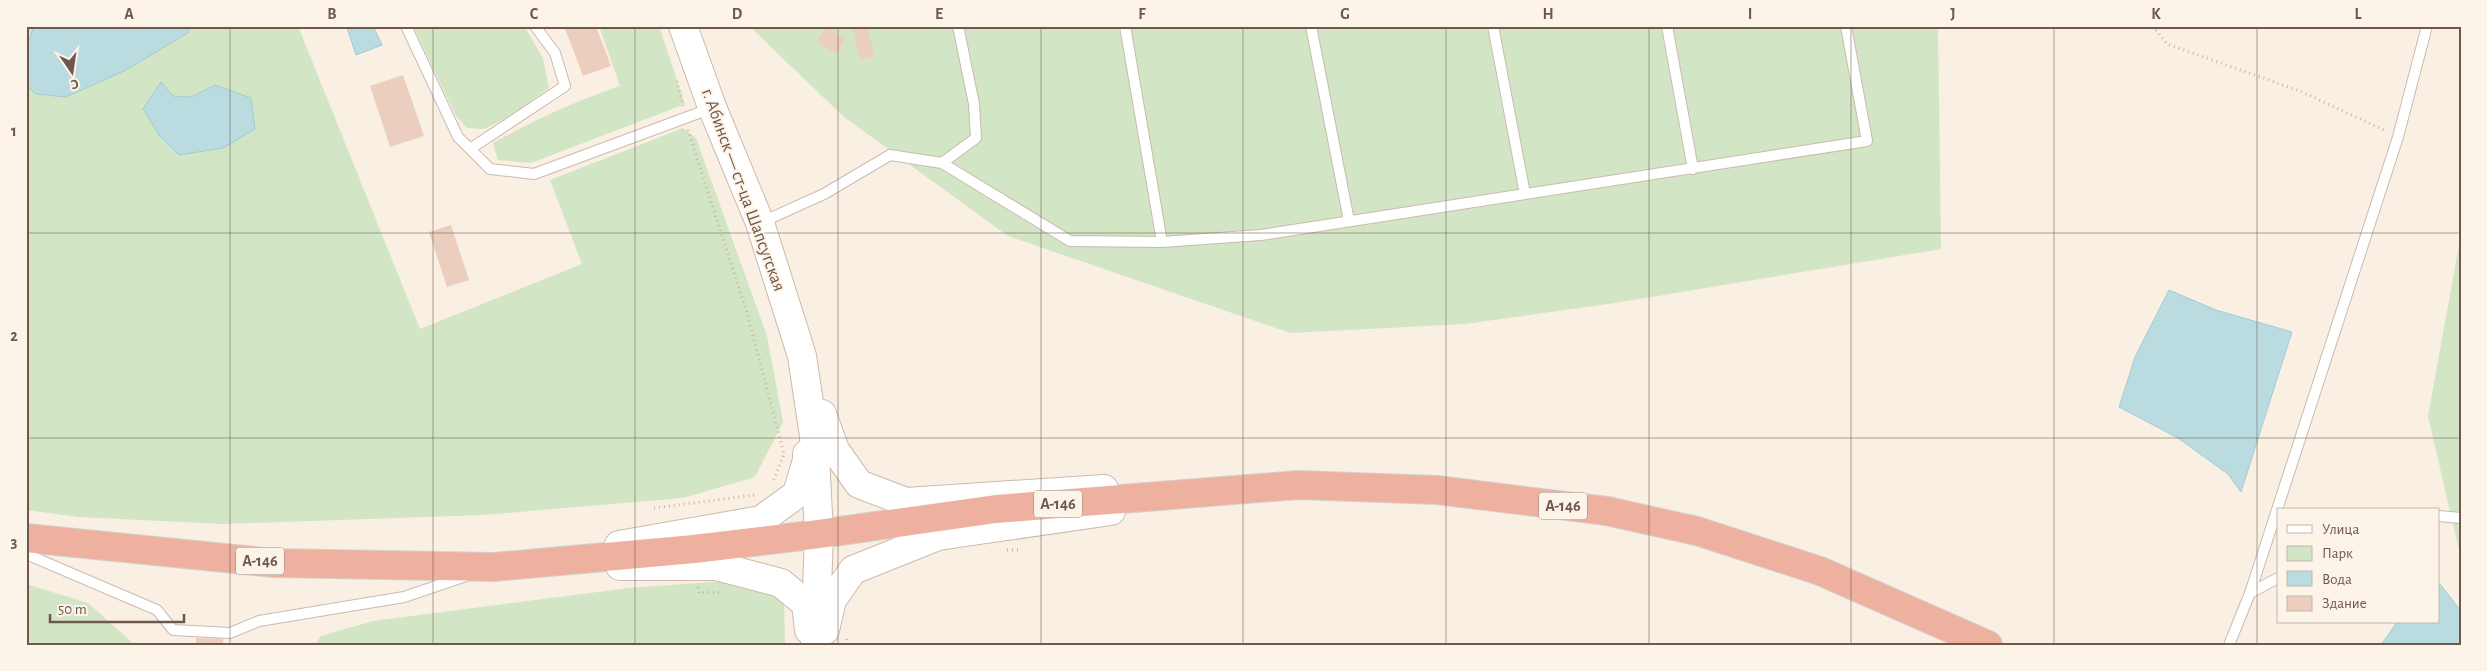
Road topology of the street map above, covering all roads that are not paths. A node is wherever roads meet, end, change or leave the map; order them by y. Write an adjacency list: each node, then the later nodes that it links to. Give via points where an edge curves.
1 (406, 26): 12 (lane, via 458,137)
2 (535, 26): 12 (lane, via 555,53 565,86)
3 (683, 26): 11 (main road, г. Абинск — ст-ца Шапсугская)
4 (958, 26): 13 (lane, via 974,104 976,138)
5 (1125, 26): 18 (lane)
6 (1311, 26): 16 (lane)
7 (1493, 26): 15 (lane)
8 (1666, 26): 14 (lane)
9 (1846, 26): 14 (lane, via 1867,142)
10 (2427, 26): 21 (lane, via 2398,136)
11 (712, 107): 12 (lane, via 534,174 490,169); 17 (main road, г. Абинск — ст-ца Шапсугская)
12 (470, 149)
13 (942, 163): 17 (lane, via 890,155 824,194); 18 (lane, via 1070,240)
14 (1693, 169): 15 (lane)
15 (1525, 194): 16 (lane)
16 (1349, 221): 18 (lane, via 1261,235)
17 (760, 224): 19 (main road, г. Абинск — ст-ца Шапсугская)
18 (1162, 242)
19 (802, 356): 20 (main road, via 835,450 859,484 906,502 1072,489); 25 (main road, г. Абинск — ст-ца Шапсугская, via 814,436); 28 (main road, via 807,460 797,494 761,520)
20 (1298, 485): 25 (highway, А-146, via 996,508); 32 (main road, via 938,536 852,570 832,600); 33 (highway, А-146, via 1437,490 1606,511 1697,531 1820,571)
21 (2278, 508)
22 (2277, 510): 30 (lane)
23 (2440, 516): 24 (lane)
24 (2461, 518)
25 (819, 534): 28 (highway, А-146); 31 (main road, г. Абинск — ст-ца Шапсугская)
26 (26, 538): 28 (highway, А-146, via 274,563)
27 (26, 554): 28 (lane, via 158,610 173,630 230,633 259,621 404,596)
28 (494, 567): 31 (main road, via 716,566 781,582 806,604)
29 (2277, 579): 30 (lane)
30 (2250, 593): 34 (lane)
31 (813, 645)
32 (821, 645)
33 (1988, 645)
34 (2229, 645)

